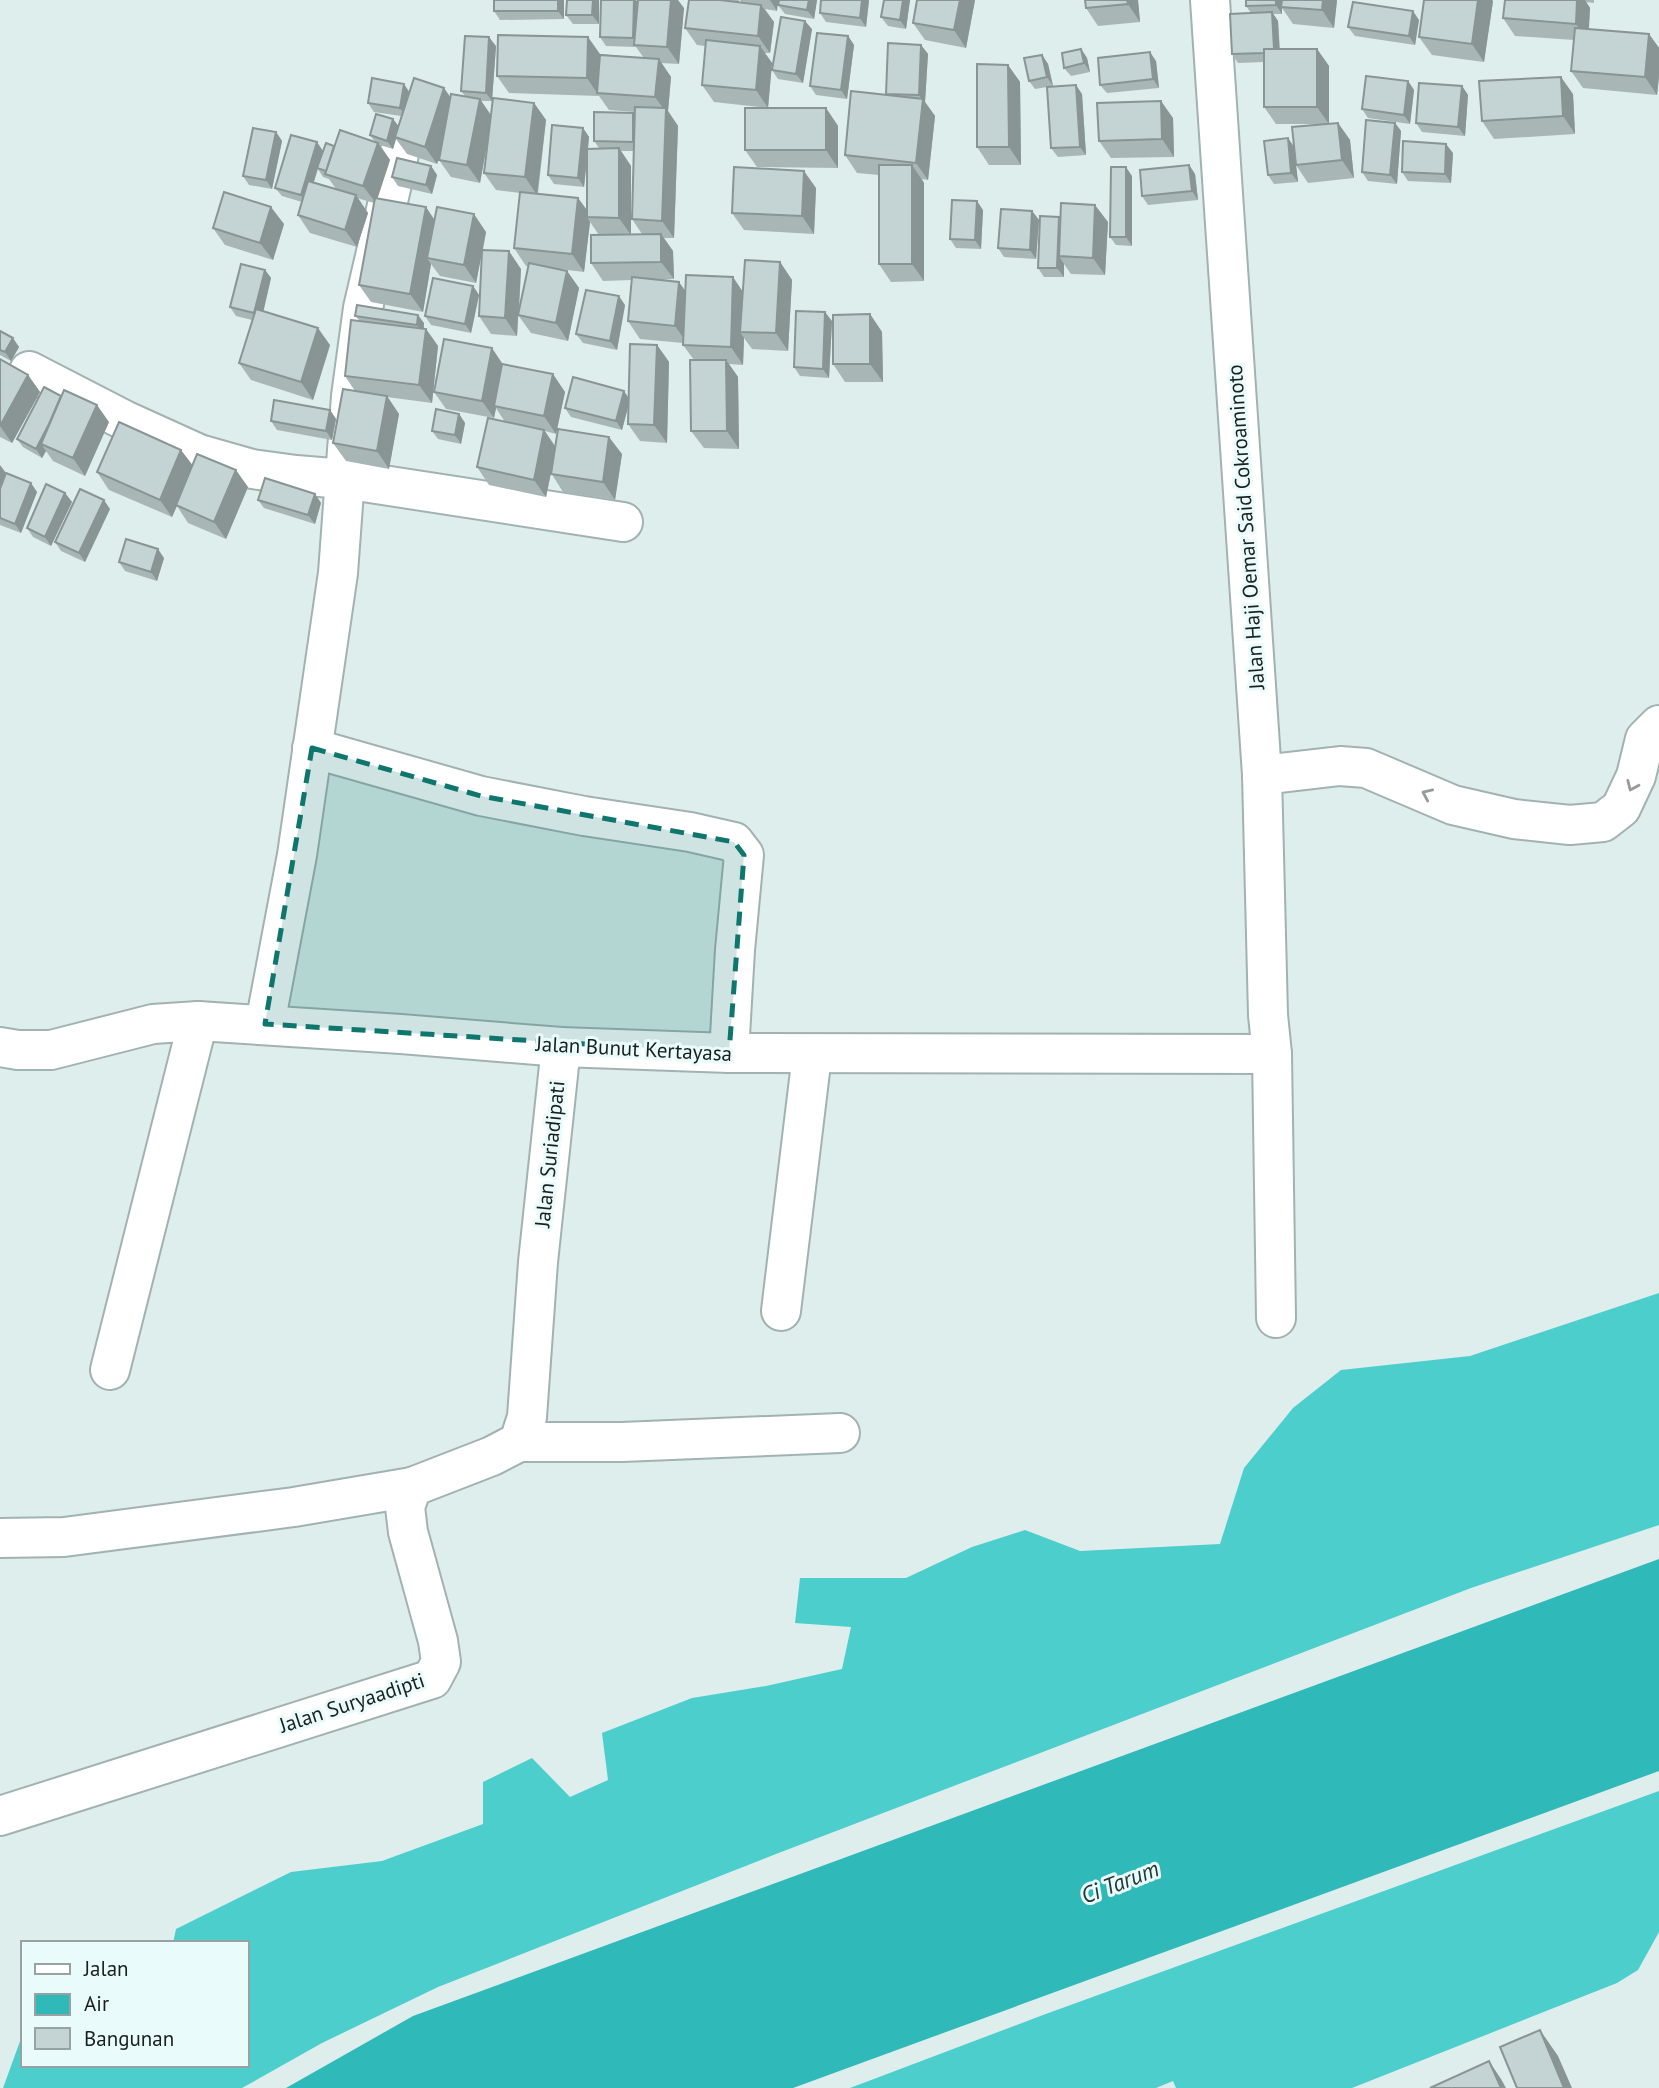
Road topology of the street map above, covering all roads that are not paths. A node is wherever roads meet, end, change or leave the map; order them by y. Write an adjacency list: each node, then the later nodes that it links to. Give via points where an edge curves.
1 (1210, 0): 8 (street, Jalan Haji Oemar Said Cokroaminoto)
2 (398, 155): 4 (street, via 363,308)
3 (29, 371): 4 (street, via 199,454 252,469)
4 (344, 479): 5 (street); 7 (street, via 338,573)
5 (623, 522)
6 (1659, 725): 8 (street, one-way to 8, via 1645,740 1621,808 1603,822 1570,825 1514,819 1453,805 1366,768 1340,766)
7 (312, 748): 10 (street); 13 (street, via 481,796 734,842 744,855)
8 (1262, 775): 14 (street, Jalan Haji Oemar Said Cokroaminoto)
9 (198, 1021): 10 (street, Jalan Bunut Kertayasa); 11 (street, Jalan Bunut Kertayasa, via 153,1024 51,1049); 18 (street)
10 (265, 1024): 12 (street, Jalan Bunut Kertayasa)
11 (0, 1047)
12 (561, 1047): 13 (street, Jalan Bunut Kertayasa); 20 (street, Jalan Suriadipati, via 527,1417)
13 (729, 1053): 15 (street, Jalan Bunut Kertayasa)
14 (1272, 1054): 15 (street, Jalan Bunut Kertayasa); 17 (street, Jalan Haji Oemar Said Cokroaminoto)
15 (812, 1055): 16 (street)
16 (781, 1311)
17 (1276, 1318)
18 (110, 1370)
19 (840, 1433): 20 (street)
20 (519, 1442): 21 (street)
21 (412, 1487): 22 (street, via 64,1537); 23 (street, Jalan Suryaadipti, via 405,1507 408,1532 441,1662 432,1679)
22 (0, 1538)
23 (0, 1816)

